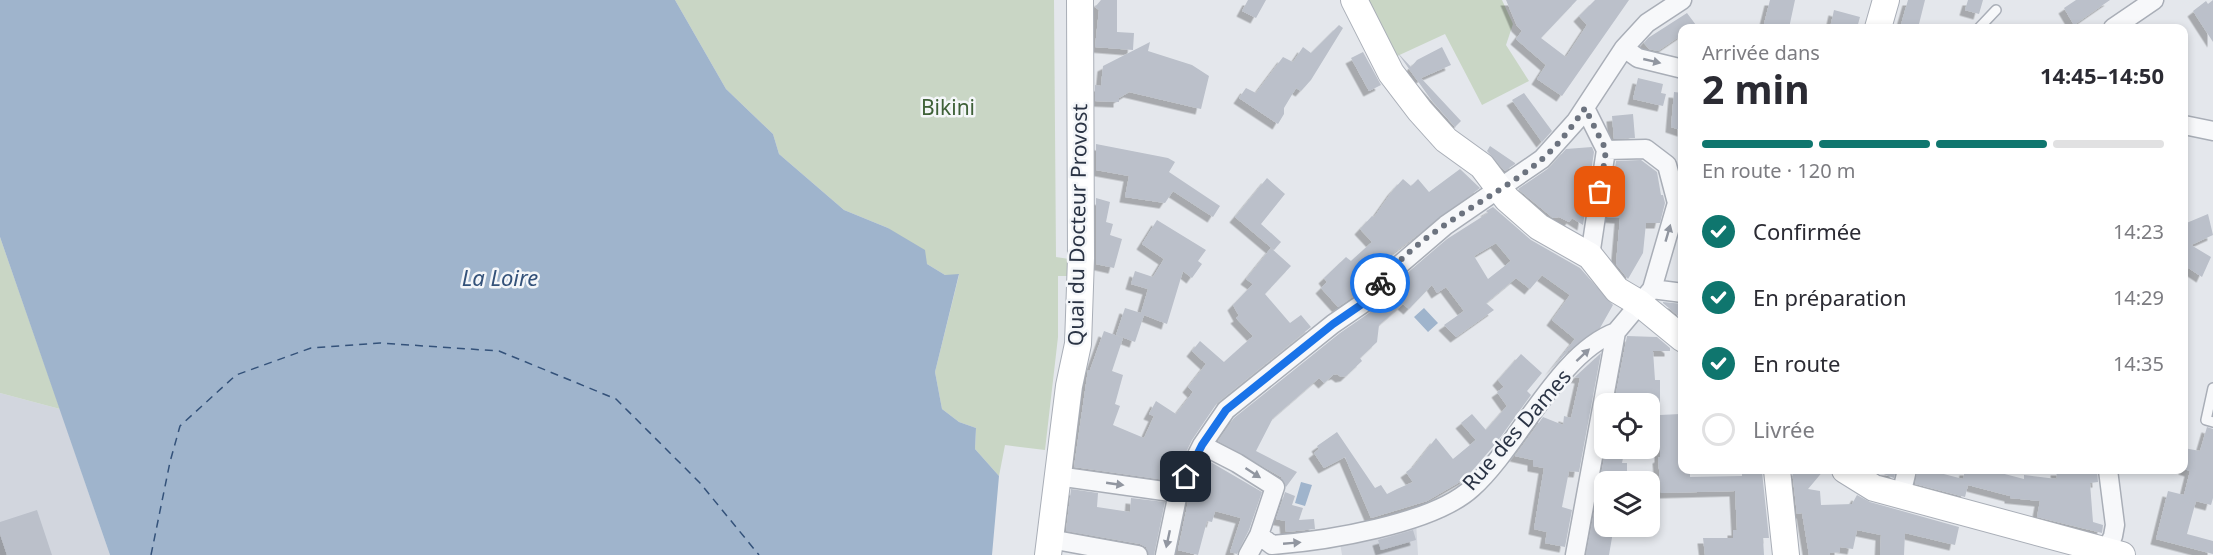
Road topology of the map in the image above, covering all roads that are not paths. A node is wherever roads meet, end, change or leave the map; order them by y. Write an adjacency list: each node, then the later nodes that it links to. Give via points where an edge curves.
1 (1080, 0): 29 (street, Quai du Docteur Provost, via 1078,344)
2 (1354, 0): 16 (street, via 1391,73 1419,111 1446,140 1482,166)
3 (1886, 0): 7 (street)
4 (2154, 0): 9 (street)
5 (1674, 2): 10 (street)
6 (1996, 10): 8 (lane)
7 (1879, 24)
8 (1983, 24)
9 (2119, 24)
10 (1624, 48): 11 (street, one-way to 11, via 1638,58); 12 (street)
11 (1678, 68)
12 (1585, 108): 15 (street); 16 (street, via 1542,159)
13 (2188, 126): 14 (street)
14 (2213, 131)
15 (1606, 150): 17 (street); 19 (street, one-way to 15, via 1677,202 1667,165 1646,149)
16 (1500, 190): 17 (street, via 1539,227); 24 (street, via 1446,225 1383,279 1365,302 1226,410)
17 (1590, 256): 19 (street, via 1617,290)
18 (1678, 293): 19 (street)
19 (1645, 296): 20 (street); 21 (street)
20 (1616, 332): 32 (street, Rue des Dames, one-way to 20, via 1272,545 1362,531 1429,513 1472,489 1567,370 1602,337); 38 (street)
21 (1678, 333)
22 (2213, 388): 23 (lane, via 2206,420)
23 (2213, 422)
24 (1202, 445): 30 (street); 32 (street, one-way to 32, via 1275,488)
25 (1777, 474): 39 (street)
26 (1851, 474): 31 (street, via 1874,488)
27 (1906, 474): 31 (street)
28 (2109, 474): 34 (street, via 2115,525)
29 (1057, 476): 30 (street, one-way to 30); 33 (street, Quai du Docteur Provost)
30 (1178, 494): 36 (street, one-way to 36)
31 (1901, 495): 34 (street)
32 (1259, 536): 37 (street)
33 (1049, 547): 35 (street)
34 (2110, 554)
35 (1138, 555)
36 (1165, 555)
37 (1248, 555)
38 (1575, 555)
39 (1786, 555)

